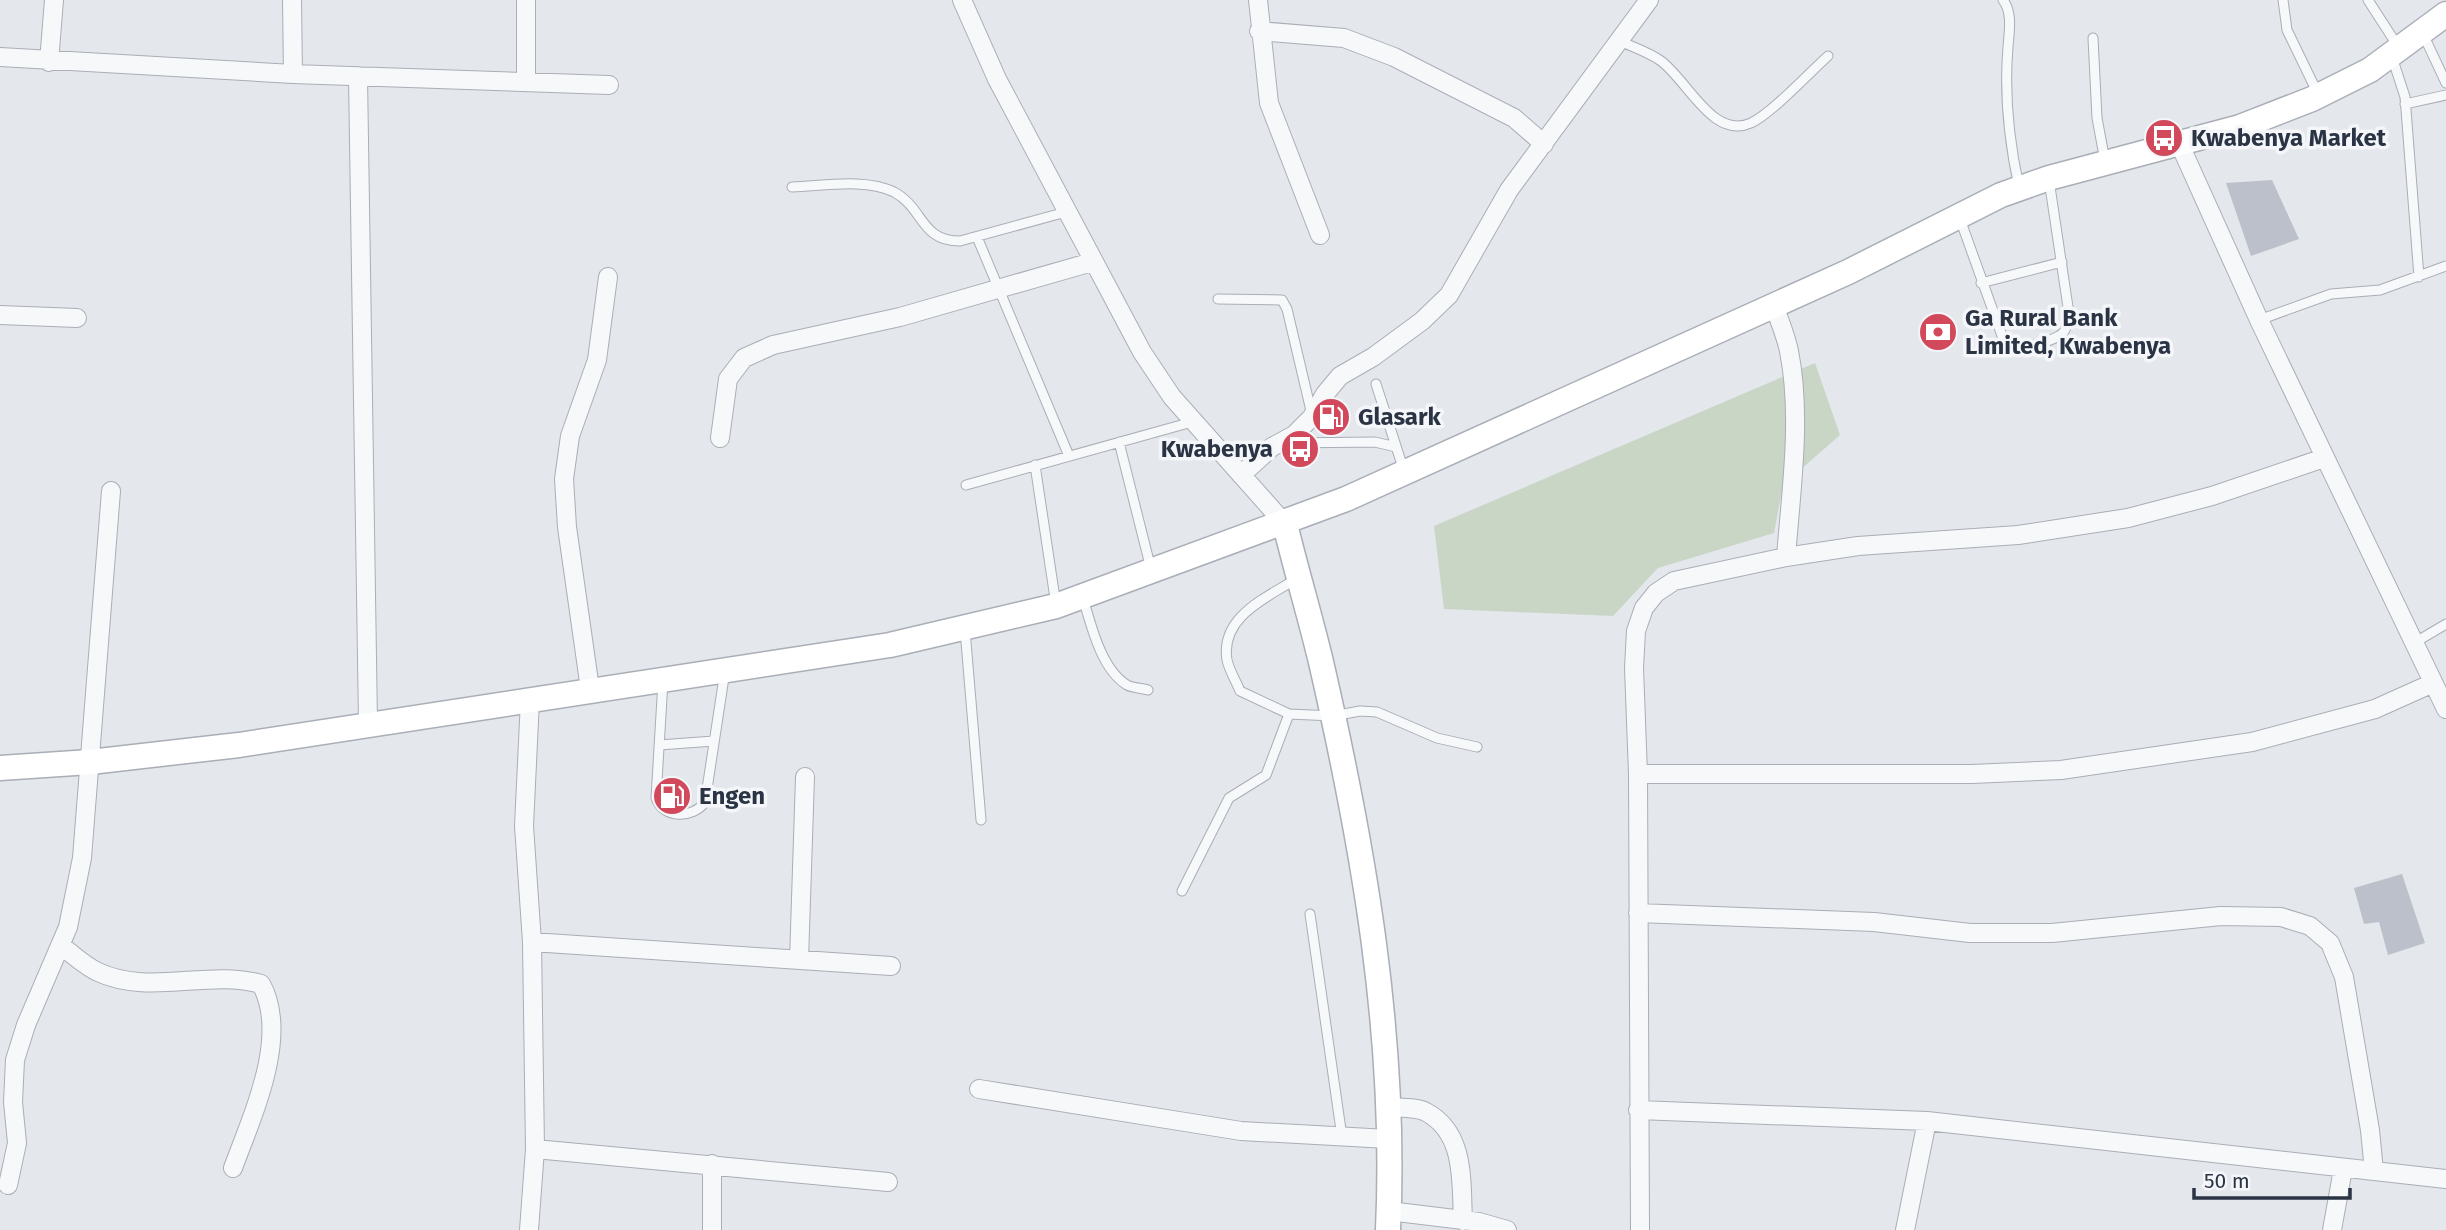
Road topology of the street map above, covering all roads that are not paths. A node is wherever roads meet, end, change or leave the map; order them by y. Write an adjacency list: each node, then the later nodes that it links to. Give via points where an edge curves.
1 (54, 0): 18 (street)
2 (292, 0): 19 (street)
3 (526, 0): 21 (street)
4 (962, 0): 33 (street)
5 (1258, 0): 11 (street)
6 (1650, 0): 14 (street)
7 (2003, 0): 32 (lane, via 2010,24 2008,111)
8 (2283, 0): 25 (lane, via 2287,30)
9 (2368, 0): 15 (lane)
10 (2446, 14): 12 (main road)
11 (1259, 31): 27 (street, via 1344,38 1394,57 1514,118); 35 (street, via 1269,103)
12 (2423, 33): 15 (main road); 22 (lane)
13 (2093, 38): 29 (lane, via 2097,118)
14 (1618, 40): 16 (lane, via 1661,61 1714,119 1733,127 1753,122); 27 (street)
15 (2395, 52): 25 (main road); 26 (lane)
16 (1828, 56)
17 (0, 57): 18 (street)
18 (49, 62): 19 (street)
19 (293, 74): 20 (street)
20 (358, 76): 21 (street); 81 (street)
21 (526, 81): 23 (street)
22 (2446, 83)
23 (609, 85)
24 (2446, 95): 26 (lane)
25 (2319, 96): 28 (main road)
26 (2405, 104): 41 (lane)
27 (1544, 144): 50 (street, via 1509,190 1448,295 1422,321 1340,376)
28 (2180, 145): 29 (main road); 48 (street)
29 (2105, 162): 30 (main road)
30 (2049, 178): 32 (main road); 38 (lane)
31 (792, 187): 36 (lane, via 867,185 891,191 908,200 930,232 945,241)
32 (2020, 188): 34 (main road)
33 (1066, 212): 36 (lane); 37 (street)
34 (1959, 214): 42 (lane); 45 (main road)
35 (1320, 235)
36 (976, 237): 43 (lane)
37 (1092, 262): 43 (street); 51 (street, via 1142,352)
38 (2062, 262): 42 (lane); 42 (lane, via 2068,307 2065,332 2020,349 2006,348 2001,342)
39 (2446, 267): 41 (lane)
40 (608, 277): 75 (street, via 597,360 570,436 564,479)
41 (2419, 277): 48 (lane, via 2380,290 2331,294)
42 (1982, 283)
43 (997, 288): 52 (street, via 900,317 773,345 744,358 728,379); 56 (lane)
44 (1218, 299): 50 (lane, via 1282,300)
45 (1774, 305): 59 (main road); 64 (street, via 1793,377)
46 (0, 316): 47 (street)
47 (77, 318)
48 (2259, 320): 57 (street)
49 (1376, 384): 55 (lane)
50 (1312, 417): 54 (street)
51 (1192, 422): 53 (lane); 60 (street)
52 (720, 438)
53 (1119, 442): 56 (lane); 65 (lane)
54 (1279, 443): 55 (lane, via 1375,442); 60 (street)
55 (1396, 447): 59 (lane)
56 (1069, 456): 58 (lane)
57 (2324, 458): 64 (street, via 2212,496 2128,518 2018,535 1858,546); 71 (street)
58 (1035, 465): 61 (lane); 68 (lane)
59 (1404, 472): 63 (main road)
60 (1241, 475): 63 (street)
61 (965, 485)
62 (111, 491): 85 (street)
63 (1285, 524): 65 (main road); 66 (main road)
64 (1786, 557): 87 (street, via 1674,581 1644,608 1636,631 1634,668)
65 (1151, 570): 67 (main road)
66 (1298, 578): 79 (lane, via 1240,615 1229,636 1227,660 1240,691); 80 (main road)
67 (1083, 594): 68 (main road); 76 (lane, via 1092,630 1111,668 1127,685)
68 (1056, 606): 70 (main road)
69 (2446, 624): 71 (lane)
70 (965, 629): 72 (main road); 89 (lane)
71 (2414, 643): 74 (street)
72 (725, 670): 73 (main road); 82 (lane)
73 (663, 679): 75 (main road); 83 (lane)
74 (2433, 684): 78 (street); 87 (street, via 2375,709 2252,742 2061,770)
75 (590, 689): 77 (main road)
76 (1148, 690)
77 (530, 700): 81 (main road); 93 (street, via 524,827)
78 (2446, 709)
79 (1289, 714): 80 (lane); 90 (lane, via 1266,775 1229,798)
80 (1333, 716): 84 (lane, via 1377,712 1437,738); 99 (main road, via 1373,921)
81 (368, 723): 85 (main road, via 239,745)
82 (714, 741): 83 (lane); 83 (lane, via 705,802 691,813 667,813 660,808 656,797)
83 (659, 745)
84 (1477, 747)
85 (90, 762): 86 (main road); 94 (street, via 82,858)
86 (0, 768)
87 (1639, 774): 91 (street)
88 (805, 777): 95 (street)
89 (981, 820)
90 (1182, 891)
91 (1639, 913): 100 (street); 108 (street, via 1874,922 1970,933 2052,933 2221,916 2281,917 2310,926 2330,943 2344,977)
92 (1310, 914): 102 (lane)
93 (532, 942): 95 (street); 104 (street)
94 (62, 946): 98 (street, via 26,1025); 106 (street, via 98,972 125,980 239,978 261,984 273,1016 265,1075)
95 (799, 960): 96 (street)
96 (891, 966)
97 (979, 1089): 102 (street, via 1241,1131)
98 (7, 1103): 111 (street, via 17,1143)
99 (1388, 1107): 103 (main road); 113 (street, via 1425,1111 1444,1127 1460,1155)
100 (1638, 1110): 101 (street); 117 (street)
101 (1927, 1121): 107 (street); 118 (street)
102 (1342, 1137): 103 (street)
103 (1388, 1139): 112 (main road)
104 (535, 1149): 105 (street); 114 (street)
105 (712, 1164): 110 (street); 115 (street)
106 (233, 1168)
107 (2343, 1169): 108 (street); 119 (street)
108 (2374, 1171): 109 (street)
109 (2446, 1179)
110 (888, 1182)
111 (8, 1185)
112 (1388, 1221): 113 (street)
113 (1473, 1224): 116 (street)
114 (529, 1230)
115 (712, 1230)
116 (1507, 1230)
117 (1640, 1230)
118 (1905, 1230)
119 (2332, 1230)

